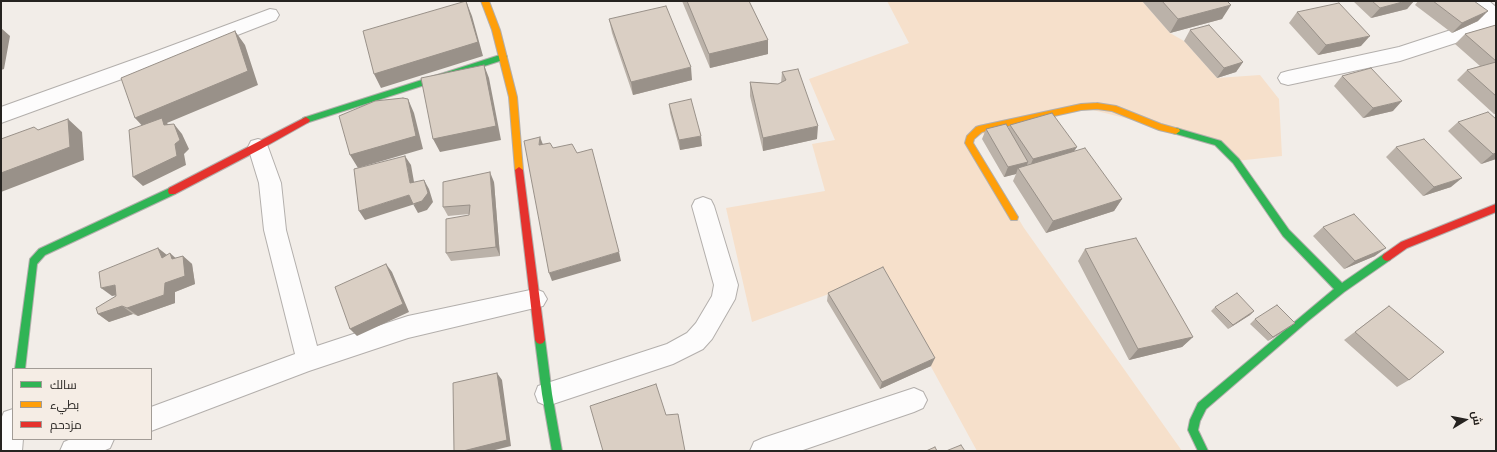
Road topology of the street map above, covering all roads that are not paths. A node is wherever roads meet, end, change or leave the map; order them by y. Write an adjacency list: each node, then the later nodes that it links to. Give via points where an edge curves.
1 (485, 1): 5 (street)
2 (1477, 1): 4 (street)
3 (270, 14): 7 (street)
4 (1496, 17): 6 (street, via 1464,33 1400,54)
5 (503, 58): 8 (street, via 307,119); 13 (street, via 513,97)
6 (1288, 78)
7 (1, 115)
8 (258, 147): 14 (street, via 270,183 275,230); 15 (street, via 38,255 33,262)
9 (703, 206): 16 (street, via 726,285 723,299 704,331 695,341 673,353)
10 (1496, 208): 12 (street, via 1404,245)
11 (1014, 217): 12 (street, via 969,143 970,138 979,129 1080,107 1113,108 1159,127 1218,143 1236,162 1286,233)
12 (1341, 289): 25 (street, via 1202,406 1195,420 1194,430)
13 (535, 299): 14 (street, via 408,327); 16 (street)
14 (309, 360): 18 (street)
15 (20, 368)
16 (547, 394): 23 (street)
17 (914, 400): 24 (street)
18 (152, 419)
19 (12, 428): 21 (street)
20 (99, 440): 22 (street)
21 (9, 451)
22 (73, 451)
23 (557, 451)
24 (763, 451)
25 (1203, 451)

